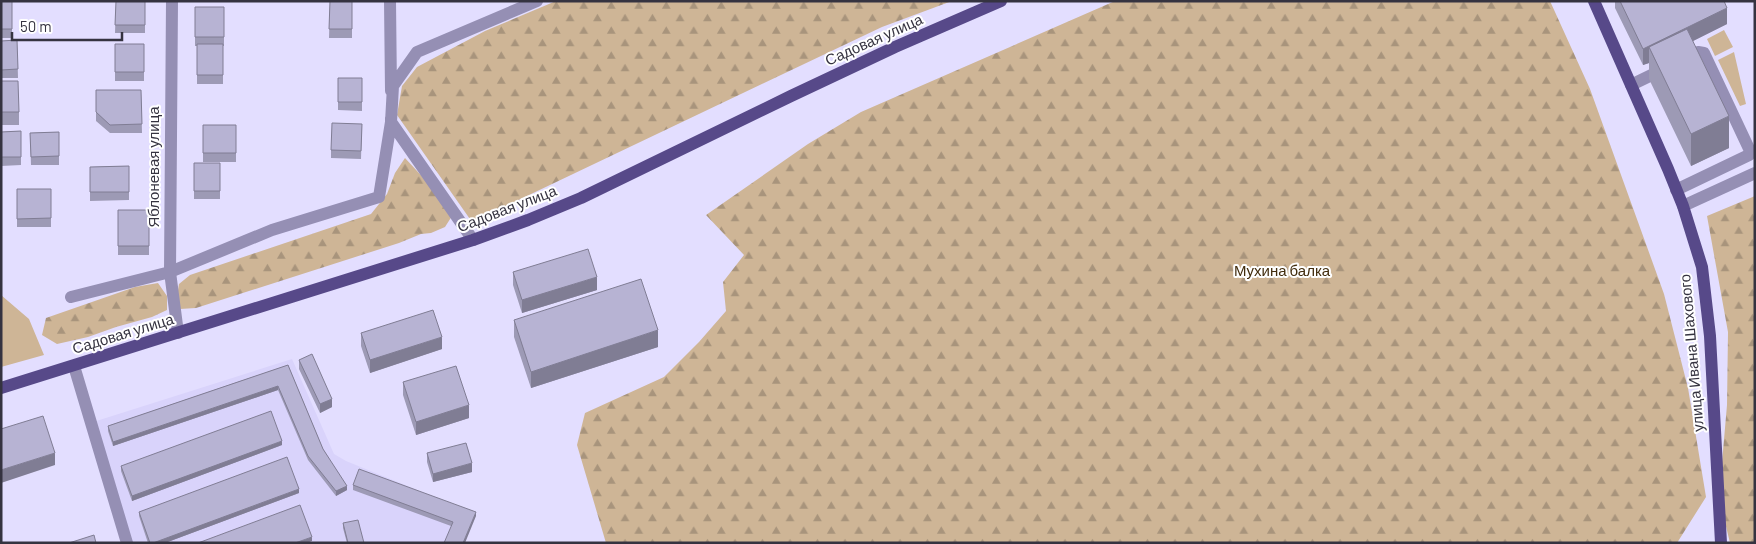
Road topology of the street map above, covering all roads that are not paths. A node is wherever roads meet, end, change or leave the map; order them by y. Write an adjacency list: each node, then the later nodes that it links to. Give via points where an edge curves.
1 (172, 1): 12 (street, Яблоневая улица)
2 (390, 1): 7 (street)
3 (537, 1): 7 (street, via 417,52 393,86)
4 (1001, 1): 11 (main road, Садовая улица, via 800,92 581,198)
5 (1594, 1): 6 (main road, улица Ивана Шахового)
6 (1630, 85): 9 (main road, улица Ивана Шахового); 9 (street, via 1702,52 1750,150 1749,155)
7 (391, 122): 11 (street); 12 (street, via 379,197 272,230)
8 (1755, 173): 10 (street)
9 (1676, 190): 10 (main road, улица Ивана Шахового)
10 (1682, 206): 18 (main road, улица Ивана Шахового, via 1702,267 1710,336)
11 (473, 240): 14 (main road, Садовая улица)
12 (170, 272): 13 (street); 14 (street, Яблоневая улица)
13 (71, 297)
14 (178, 333): 15 (main road, Садовая улица)
15 (74, 366): 16 (main road, Садовая улица); 17 (street)
16 (1, 388)
17 (127, 543)
18 (1721, 543)

